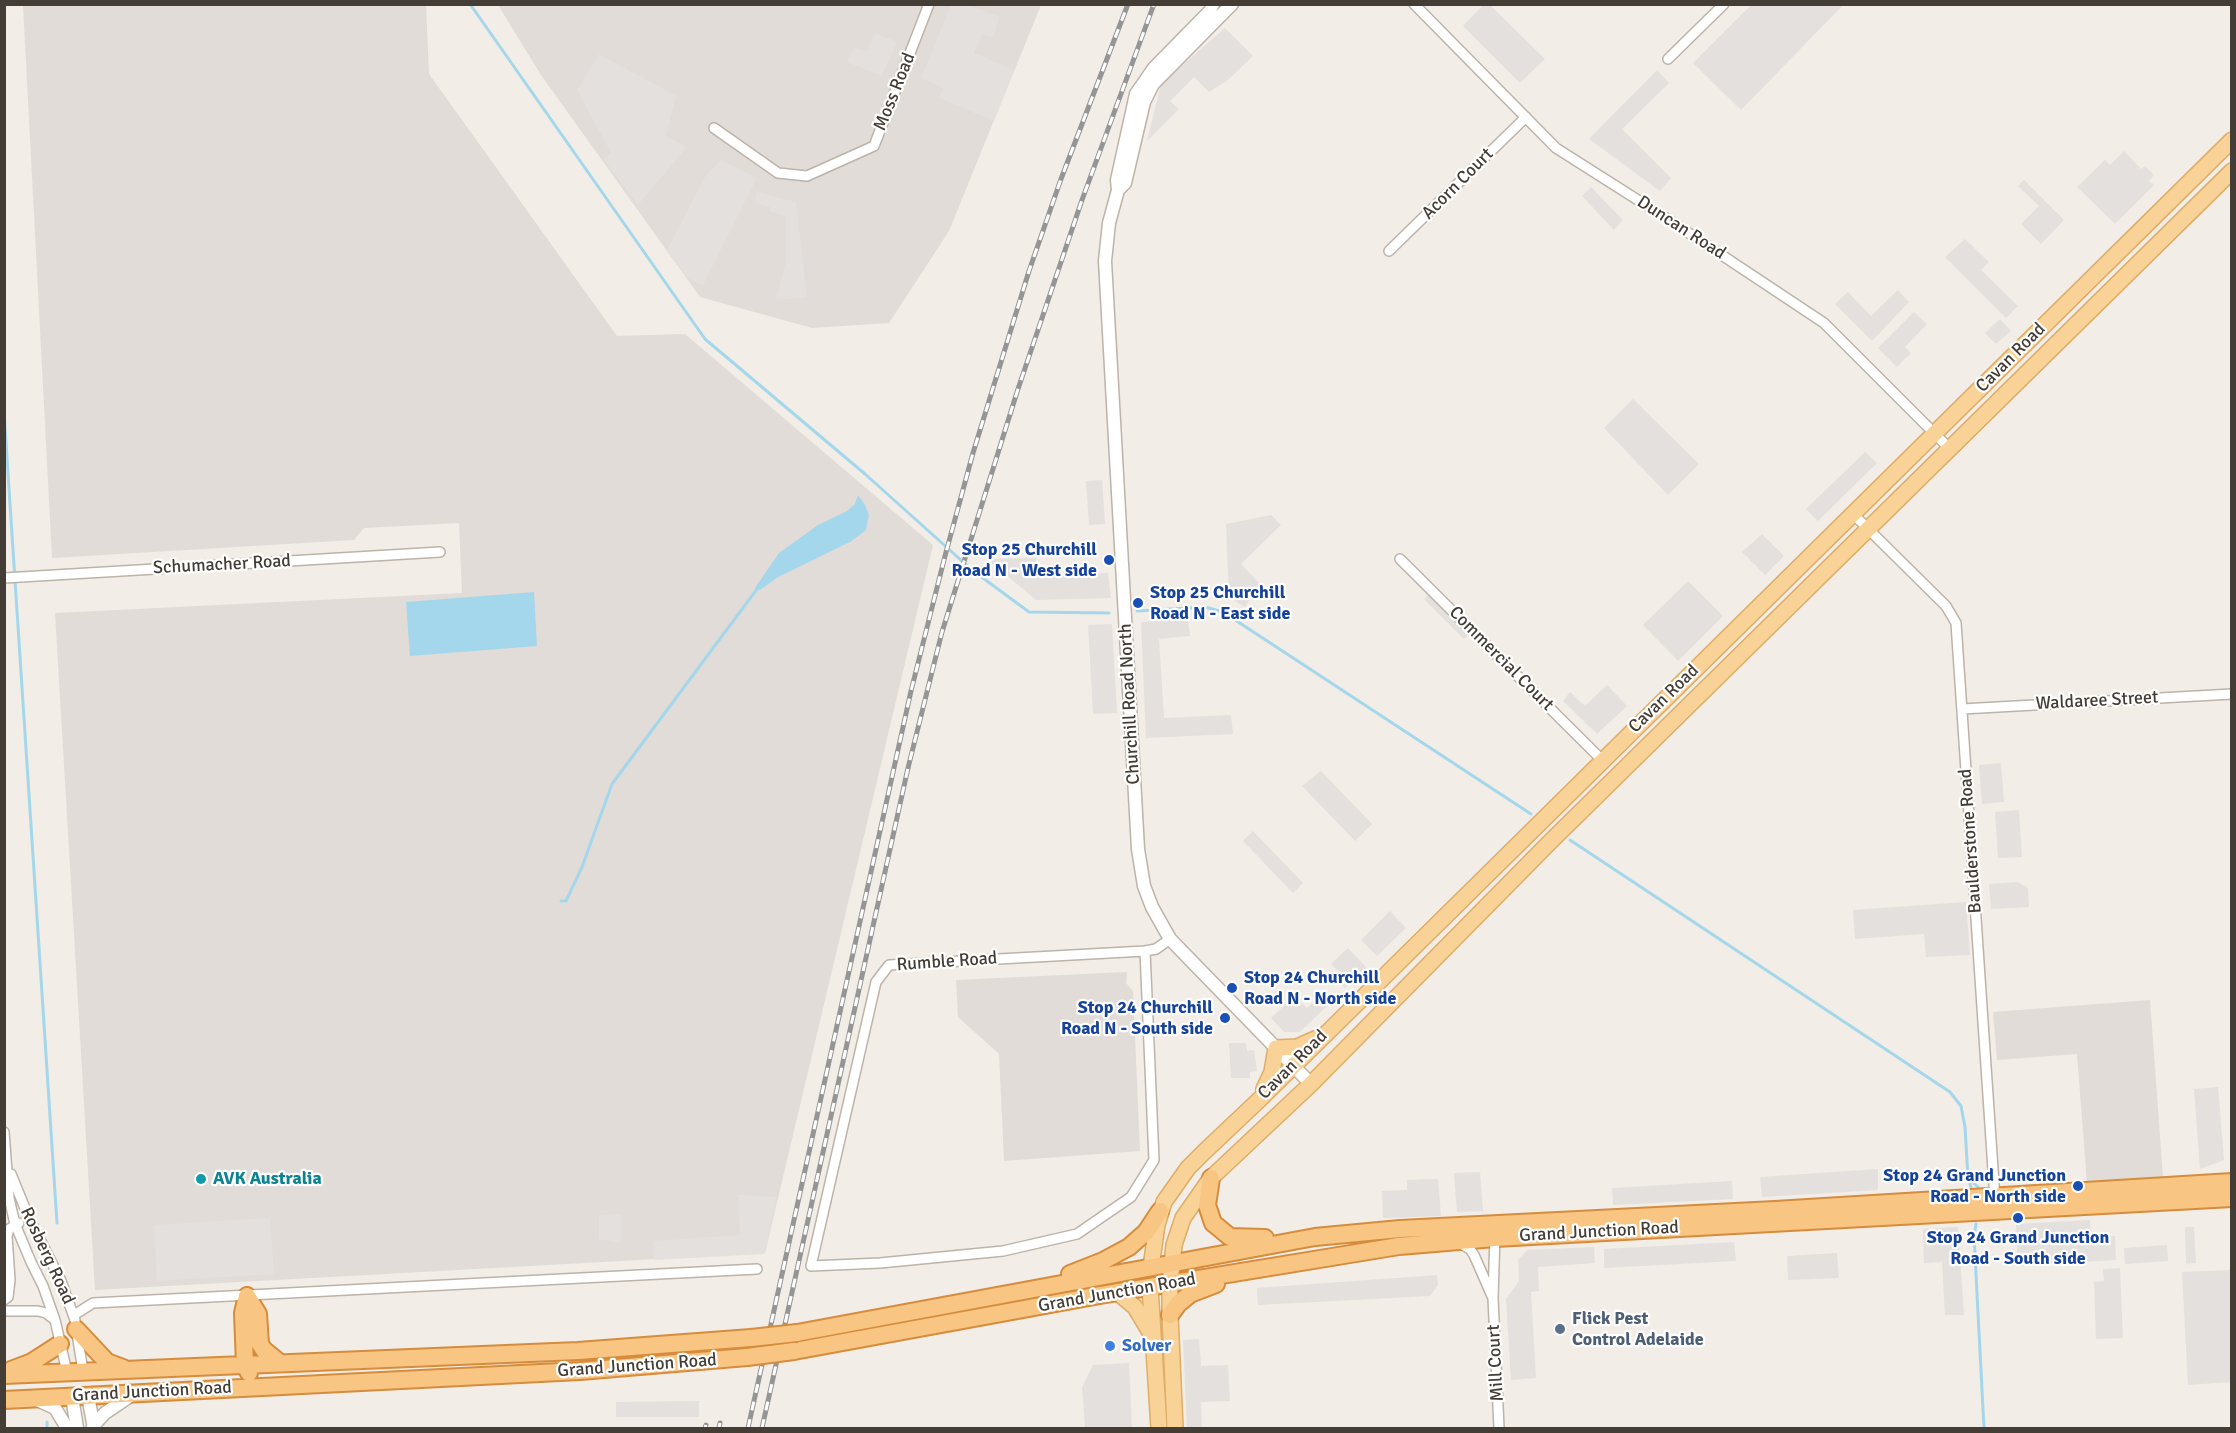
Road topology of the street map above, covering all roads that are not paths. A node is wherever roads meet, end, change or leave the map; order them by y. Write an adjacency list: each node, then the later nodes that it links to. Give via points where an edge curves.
1 (930, 4): 10 (street, Moss Road, via 873,146 807,176 778,173)
2 (1203, 4): 7 (street)
3 (1213, 4): 7 (street, Churchill Road North)
4 (1232, 4): 13 (street, Churchill Road North, via 1153,84 1144,102 1125,183)
5 (1414, 4): 9 (street, Duncan Road)
6 (1724, 4): 8 (street)
7 (1200, 21): 13 (street, Churchill Road North, via 1154,68 1136,94)
8 (1668, 59)
9 (1526, 117): 14 (street, Acorn Court); 15 (street, Duncan Road, via 1563,153 1824,323)
10 (714, 128)
11 (2232, 140): 15 (main road, Cavan Road)
12 (2232, 171): 16 (main road, Cavan Road)
13 (1118, 189): 25 (street, Churchill Road North, via 1105,261 1140,865 1152,907)
14 (1389, 251)
15 (1934, 433): 16 (street, Duncan Road); 17 (main road, Cavan Road)
16 (1950, 449): 18 (main road, Cavan Road)
17 (1852, 513): 18 (street, Baulderstone Road); 24 (main road, Cavan Road)
18 (1868, 529): 23 (street, Baulderstone Road, via 1953,615); 30 (main road, Cavan Road)
19 (440, 552): 21 (street, Schumacher Road)
20 (1400, 559): 24 (street, Commercial Court)
21 (4, 578)
22 (2232, 694): 23 (street, Waldaree Street)
23 (1962, 709): 37 (street, Baulderstone Road)
24 (1602, 760): 27 (main road, Cavan Road)
25 (1170, 939): 26 (street, Rumble Road); 28 (street, Churchill Road North)
26 (1145, 951): 26 (street, Rumble Road, via 889,965 876,982 811,1266 1003,1251 1077,1233 1131,1197 1154,1160)
27 (1321, 1037): 28 (main road, via 1297,1047); 29 (main road, Cavan Road)
28 (1276, 1048): 29 (street, Churchill Road North); 31 (main road, via 1272,1072)
29 (1293, 1065): 30 (street, Churchill Road North); 31 (main road, Cavan Road)
30 (1311, 1084): 34 (main road, Cavan Road)
31 (1259, 1100): 38 (main road, Cavan Road, via 1188,1168)
32 (4, 1132): 33 (street, Rosberg Road)
33 (5, 1142): 39 (street, Rosberg Road); 40 (street, Rosberg Road, via 17,1193)
34 (1211, 1178): 42 (highway, via 1209,1215 1219,1230 1230,1237); 44 (main road, Cavan Road, via 1176,1233)
35 (2232, 1182): 37 (highway, Grand Junction Road)
36 (2232, 1198): 37 (highway, Grand Junction Road)
37 (1995, 1203): 41 (highway, Grand Junction Road)
38 (1160, 1211): 46 (main road, Cavan Road); 50 (highway, via 1146,1232 1129,1247 1085,1269)
39 (15, 1224): 40 (street); 54 (street, via 7,1236 10,1280); 57 (street, Rosberg Road)
40 (32, 1225): 58 (street, Rosberg Road, via 61,1281)
41 (1495, 1231): 42 (highway, Grand Junction Road, via 1400,1229); 43 (highway, Grand Junction Road); 53 (street, Mill Court)
42 (1315, 1237): 44 (highway, Grand Junction Road)
43 (1455, 1241): 45 (highway, Grand Junction Road); 53 (street, Mill Court, via 1474,1255)
44 (1172, 1263): 46 (highway, Grand Junction Road); 48 (main road, Cavan Road)
45 (1277, 1265): 48 (highway, Grand Junction Road); 56 (highway, via 1194,1292)
46 (1151, 1267): 49 (highway, Cavan Road); 50 (highway, Grand Junction Road)
47 (757, 1269): 52 (street)
48 (1170, 1284): 49 (highway, Grand Junction Road); 56 (main road, Cavan Road)
49 (1150, 1287): 51 (highway, Grand Junction Road); 60 (main road)
50 (1027, 1290): 61 (highway, Grand Junction Road, bridge, via 751,1338 578,1352)
51 (1117, 1292): 60 (main road, via 1135,1307); 66 (highway, Grand Junction Road, bridge, via 747,1357 580,1371)
52 (247, 1296): 58 (street, via 93,1303); 61 (highway, via 258,1314 260,1344); 62 (highway, via 243,1313)
53 (1493, 1298): 76 (street, Mill Court)
54 (4, 1300)
55 (4, 1311): 57 (street, via 38,1311)
56 (1170, 1315): 75 (main road, Cavan Road)
57 (55, 1320): 59 (street, Rosberg Road)
58 (75, 1322): 63 (highway, via 108,1362); 64 (street, Rosberg Road)
59 (60, 1344): 64 (street, Rosberg Road); 65 (highway, via 32,1362)
60 (1154, 1344): 74 (main road)
61 (280, 1363): 62 (highway, Grand Junction Road)
62 (244, 1365): 63 (highway, Grand Junction Road); 66 (highway, via 251,1376)
63 (126, 1369): 64 (highway, Grand Junction Road)
64 (75, 1372): 65 (highway, Grand Junction Road); 68 (highway)
65 (4, 1373)
66 (266, 1385): 67 (highway, Grand Junction Road)
67 (134, 1394): 68 (highway, Grand Junction Road); 71 (street, via 105,1413)
68 (80, 1396): 69 (highway, Grand Junction Road); 71 (street); 73 (street)
69 (33, 1399): 70 (highway, Grand Junction Road); 72 (street, via 55,1408)
70 (4, 1400)
71 (94, 1427)
72 (67, 1428)
73 (77, 1428)
74 (1159, 1428)
75 (1175, 1428)
76 (1499, 1428)

